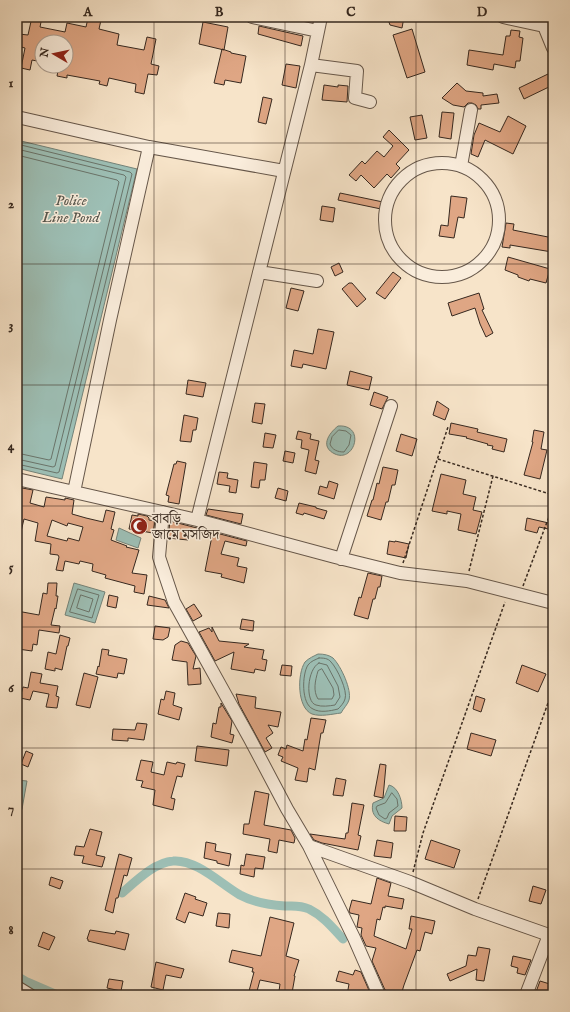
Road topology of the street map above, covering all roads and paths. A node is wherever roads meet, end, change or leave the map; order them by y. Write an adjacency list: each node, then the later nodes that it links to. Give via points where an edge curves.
1 (252, 17): 4 (street)
2 (321, 17): 4 (street)
3 (502, 17): 5 (street, via 544,26)
4 (318, 31): 6 (street)
5 (553, 48)
6 (311, 65): 7 (street, via 357,71 355,98); 12 (street)
7 (370, 102)
8 (471, 110): 11 (street)
9 (17, 117): 10 (street)
10 (149, 147): 12 (street); 20 (street)
11 (460, 166): 11 (street, via 476,175 489,187 496,203 499,221 496,238 488,254 475,267 451,277 433,277 416,271 402,260 392,246 386,224 389,202 400,183 417,170 439,164)
12 (284, 171): 13 (street)
13 (259, 272): 14 (street); 24 (street)
14 (317, 281)
15 (391, 406): 25 (street)
16 (448, 427): 17 (path)
17 (438, 459): 18 (path); 26 (path)
18 (493, 476): 21 (path); 27 (path)
19 (17, 479): 20 (street)
20 (74, 492): 23 (street)
21 (553, 495)
22 (553, 506): 28 (path)
23 (163, 512): 24 (street); 31 (street, via 159,557 174,602)
24 (197, 520): 25 (street)
25 (341, 559): 26 (street)
26 (400, 573): 27 (street)
27 (467, 581): 28 (street)
28 (514, 594): 29 (street); 32 (path, via 423,833)
29 (553, 603)
30 (553, 689): 33 (path)
31 (309, 846): 32 (street); 36 (street)
32 (410, 882): 33 (street)
33 (475, 909): 37 (street, via 549,935)
34 (17, 987): 35 (street)
35 (30, 995)
36 (379, 995)
37 (526, 995)

